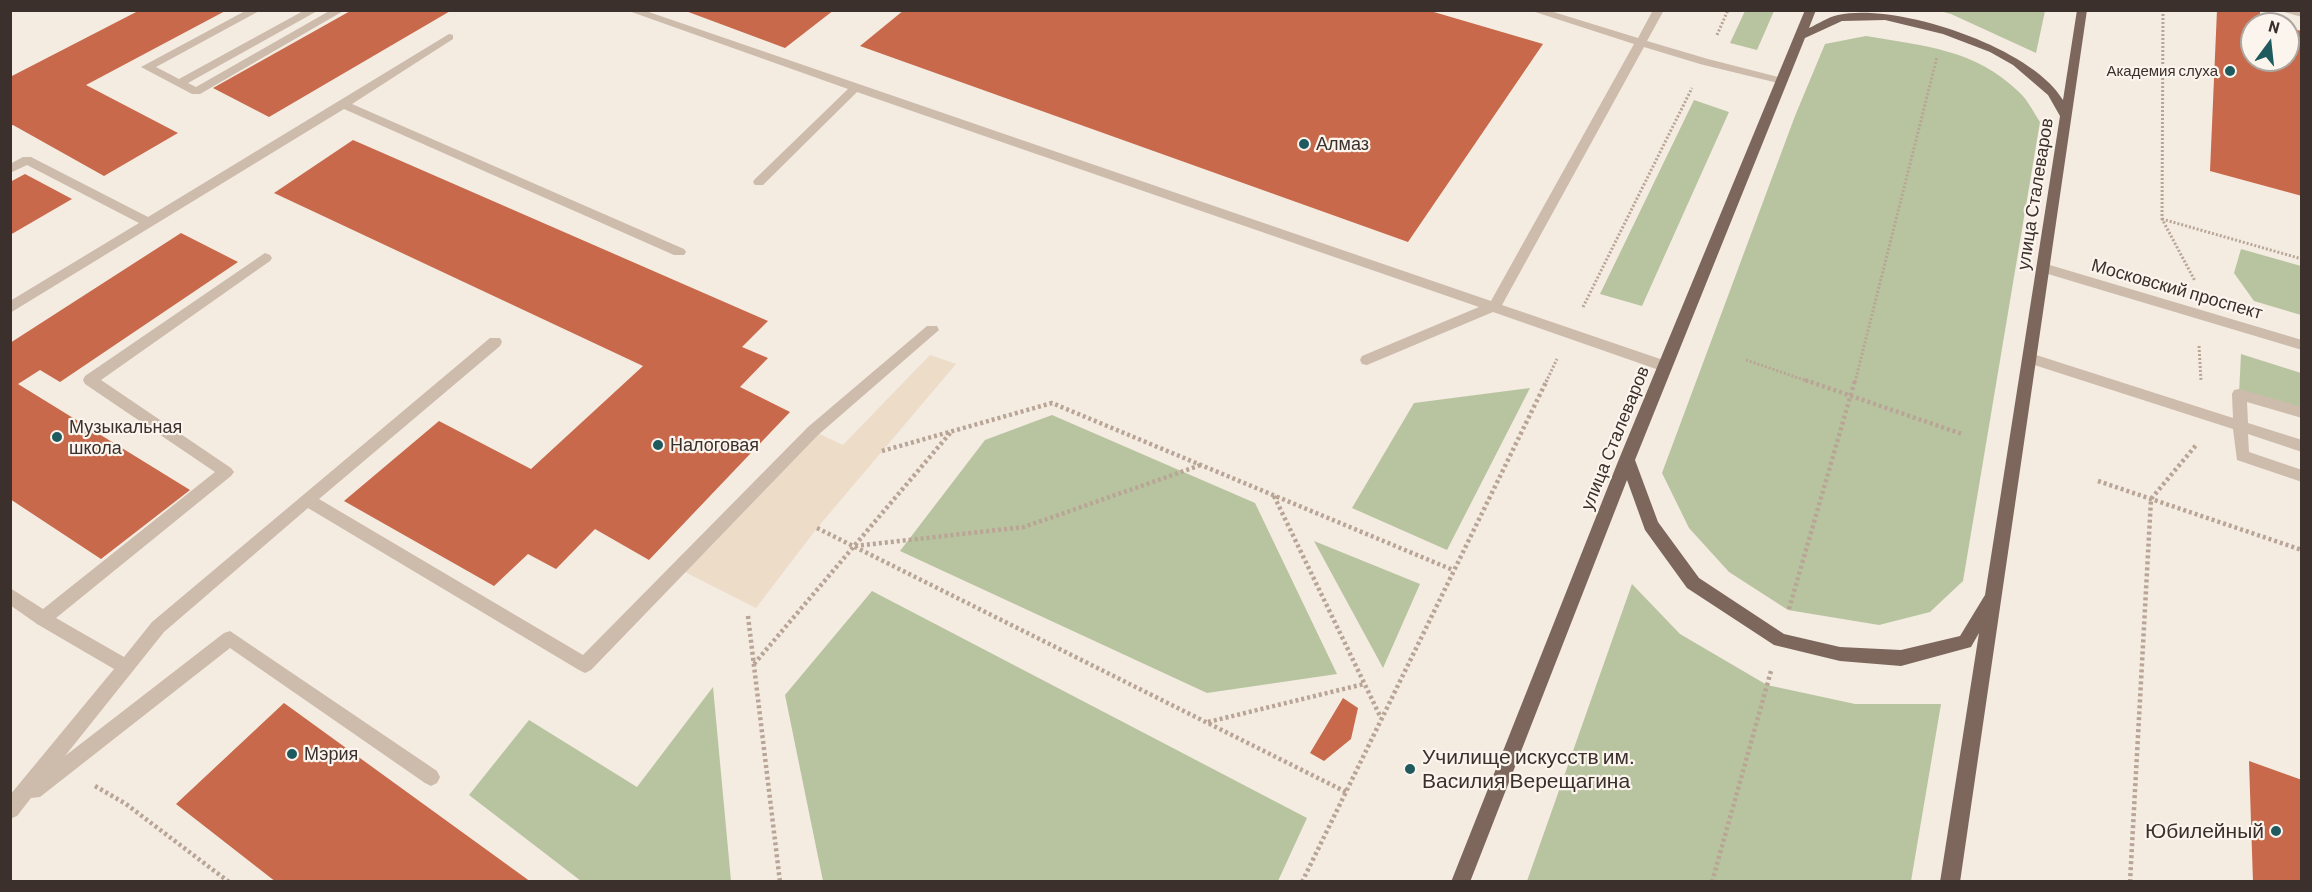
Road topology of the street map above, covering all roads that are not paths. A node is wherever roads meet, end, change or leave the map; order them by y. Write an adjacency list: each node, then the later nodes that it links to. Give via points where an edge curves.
1 (256, 10): 15 (street, via 147,67)
2 (314, 10): 15 (street)
3 (340, 10): 15 (street, via 196,92)
4 (631, 10): 16 (street)
5 (1534, 10): 13 (street)
6 (1659, 10): 13 (street)
7 (1811, 10): 11 (main road, улица Сталеваров)
8 (2082, 10): 18 (main road, улица Сталеваров)
9 (2288, 10): 10 (street)
10 (2301, 14)
11 (1801, 36): 14 (main road, улица Сталеваров); 18 (main road, via 1840,18 1885,17 1946,31 2017,63 2052,93)
12 (449, 37): 17 (street)
13 (1642, 42): 14 (street); 25 (street)
14 (1782, 81): 32 (main road, улица Сталеваров)
15 (180, 83)
16 (856, 87): 20 (street); 25 (street)
17 (343, 104): 21 (street); 22 (street)
18 (2066, 116): 24 (main road, улица Сталеваров)
19 (10, 169): 21 (street, via 27,160)
20 (759, 182)
21 (149, 223): 26 (street)
22 (679, 252)
23 (266, 258): 41 (street, via 90,380 226,472)
24 (2043, 268): 29 (street, Московский проспект); 30 (main road, улица Сталеваров)
25 (1494, 306): 31 (street); 32 (street)
26 (10, 308)
27 (932, 330): 38 (street, via 813,431 585,665)
28 (495, 342): 38 (street)
29 (2301, 345)
30 (2030, 358): 34 (street); 39 (main road, улица Сталеваров)
31 (1366, 360)
32 (1664, 366): 36 (main road, улица Сталеваров)
33 (2301, 413): 34 (street, via 2239,394)
34 (2241, 426): 35 (street); 37 (street, via 2242,456)
35 (2301, 446)
36 (1628, 459): 39 (main road, via 1651,525 1693,583 1780,640 1840,654 1901,658 1965,642); 45 (main road, улица Сталеваров)
37 (2301, 476)
38 (307, 500): 42 (street, via 158,627)
39 (1994, 594): 46 (main road, улица Сталеваров)
40 (10, 595): 41 (street)
41 (43, 619): 42 (street)
42 (126, 667): 44 (street)
43 (431, 777): 44 (street, via 230,638)
44 (12, 809)
45 (1460, 882)
46 (1950, 882)

